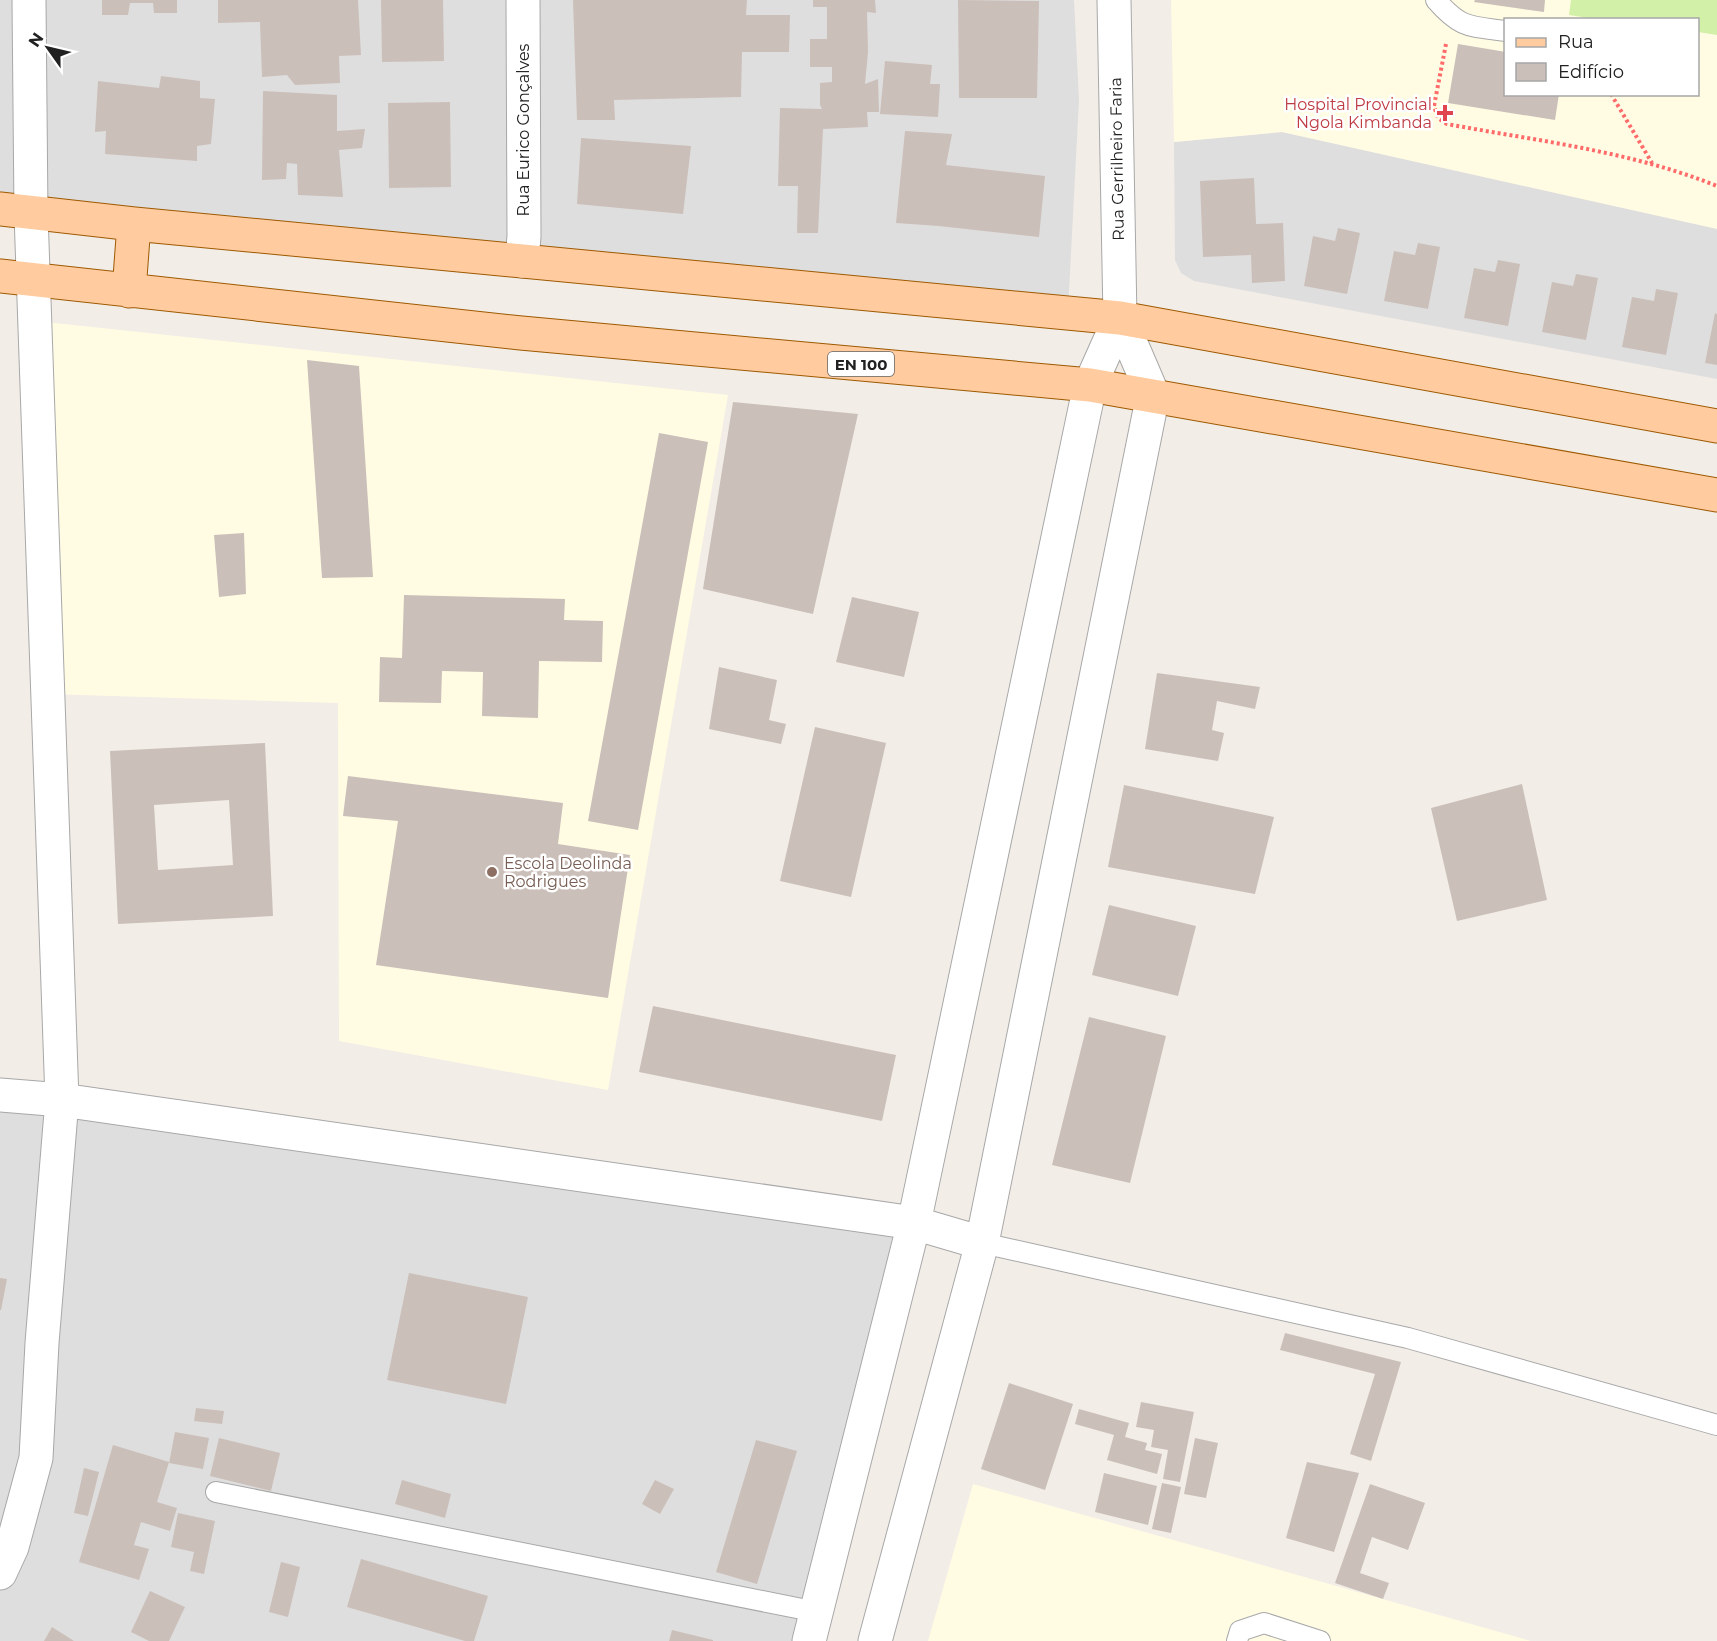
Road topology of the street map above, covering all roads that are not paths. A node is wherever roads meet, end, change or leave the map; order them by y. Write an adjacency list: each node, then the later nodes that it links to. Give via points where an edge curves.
1 (29, 0): 6 (street)
2 (523, 0): 8 (street, Rua Eurico Gonçalves)
3 (1114, 0): 12 (street, Rua Gerrilheiro Faria)
4 (1436, 0): 5 (lane, via 1450,17 1465,26)
5 (1504, 32)
6 (16, 211): 7 (main road); 10 (street)
7 (135, 224): 8 (main road); 11 (main road)
8 (522, 261): 12 (main road)
9 (0, 276): 10 (main road, EN 100)
10 (34, 280): 11 (main road, EN 100); 18 (street)
11 (129, 291): 13 (main road, EN 100, via 520,333)
12 (1120, 318): 13 (street); 14 (street); 15 (main road)
13 (1090, 385): 14 (main road, EN 100); 19 (street)
14 (1153, 395): 16 (main road, EN 100); 20 (street)
15 (1717, 426)
16 (1717, 495)
17 (0, 1095): 18 (street)
18 (62, 1100): 19 (street); 23 (street, via 36,1458 12,1547)
19 (914, 1223): 20 (street); 24 (street)
20 (982, 1243): 21 (lane, via 1408,1338); 25 (street)
21 (1717, 1425)
22 (216, 1492): 24 (lane)
23 (0, 1573)
24 (813, 1627)
25 (875, 1641)
26 (1238, 1641): 27 (lane, via 1240,1631 1264,1623)
27 (1320, 1641)

